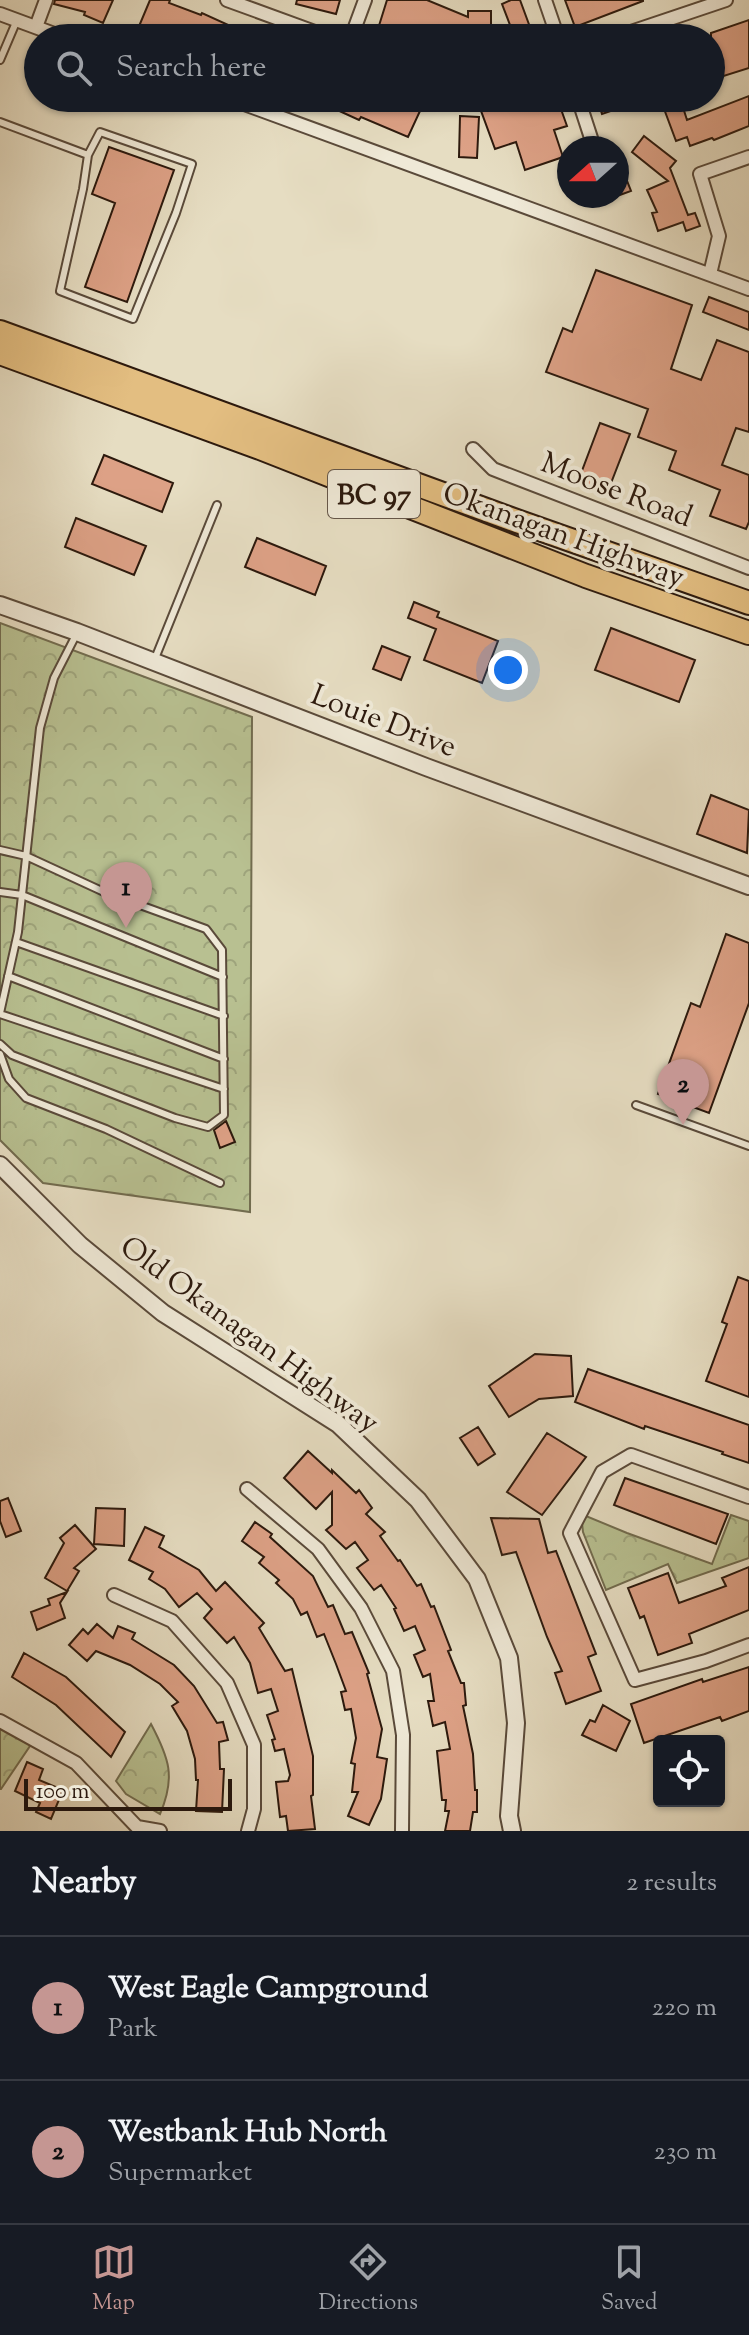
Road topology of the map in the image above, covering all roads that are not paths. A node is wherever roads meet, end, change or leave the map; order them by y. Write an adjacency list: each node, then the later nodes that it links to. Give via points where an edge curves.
1 (46, 0): 9 (street)
2 (227, 0): 10 (street)
3 (365, 0): 11 (street)
4 (545, 0): 12 (street)
5 (726, 0): 13 (street)
6 (0, 14): 7 (street)
7 (17, 20): 8 (street); 14 (lane)
8 (28, 24)
9 (37, 24)
10 (293, 24)
11 (356, 24)
12 (553, 24)
13 (655, 24)
14 (0, 60)
15 (266, 112): 21 (street)
16 (583, 112): 18 (street)
17 (0, 122): 19 (lane)
18 (590, 136)
19 (88, 155): 19 (lane, via 60,291 133,319 192,164 100,132)
20 (749, 157): 21 (street, via 700,174 719,236)
21 (710, 274): 22 (street)
22 (749, 289)
23 (0, 332): 29 (highway, Okanagan Highway / BC 97)
24 (0, 353): 28 (highway, Okanagan Highway / BC 97)
25 (473, 449): 27 (street, Moose Road, via 493,469)
26 (217, 505): 34 (lane)
27 (749, 568)
28 (586, 576): 31 (highway, via 663,585); 33 (highway, Okanagan Highway / BC 97)
29 (749, 603)
30 (0, 605): 32 (street, Louie Drive)
31 (749, 617)
32 (77, 632): 34 (street, Louie Drive); 36 (lane, via 54,678 40,728)
33 (749, 633)
34 (154, 661): 37 (street, Louie Drive)
35 (0, 850): 36 (lane)
36 (26, 856): 39 (lane); 42 (lane, via 104,892 206,929 222,950)
37 (749, 886)
38 (0, 892): 39 (lane)
39 (22, 895): 40 (lane); 42 (lane)
40 (16, 942): 41 (lane); 44 (lane)
41 (8, 976): 43 (lane); 47 (lane)
42 (223, 977): 44 (lane)
43 (0, 1013): 48 (lane)
44 (224, 1016): 47 (lane)
45 (0, 1044): 48 (lane, via 12,1055 208,1127 224,1115)
46 (0, 1054): 52 (lane, via 9,1079 26,1098)
47 (224, 1059): 48 (lane)
48 (224, 1089)
49 (636, 1105): 50 (lane)
50 (749, 1146)
51 (0, 1165): 62 (street, Old Okanagan Highway, via 80,1245 151,1304 338,1424 418,1500 477,1579 509,1658 516,1723)
52 (220, 1183)
53 (247, 1489): 61 (street, via 318,1549 361,1608 393,1671 403,1735)
54 (749, 1497): 56 (street, via 631,1455 602,1472 570,1533 635,1680)
55 (114, 1595): 60 (street, via 172,1621 227,1683 254,1745 254,1809)
56 (749, 1645)
57 (0, 1721): 58 (street, via 76,1763)
58 (136, 1829): 59 (street)
59 (160, 1831)
60 (248, 1831)
61 (402, 1831)
62 (512, 1831)

